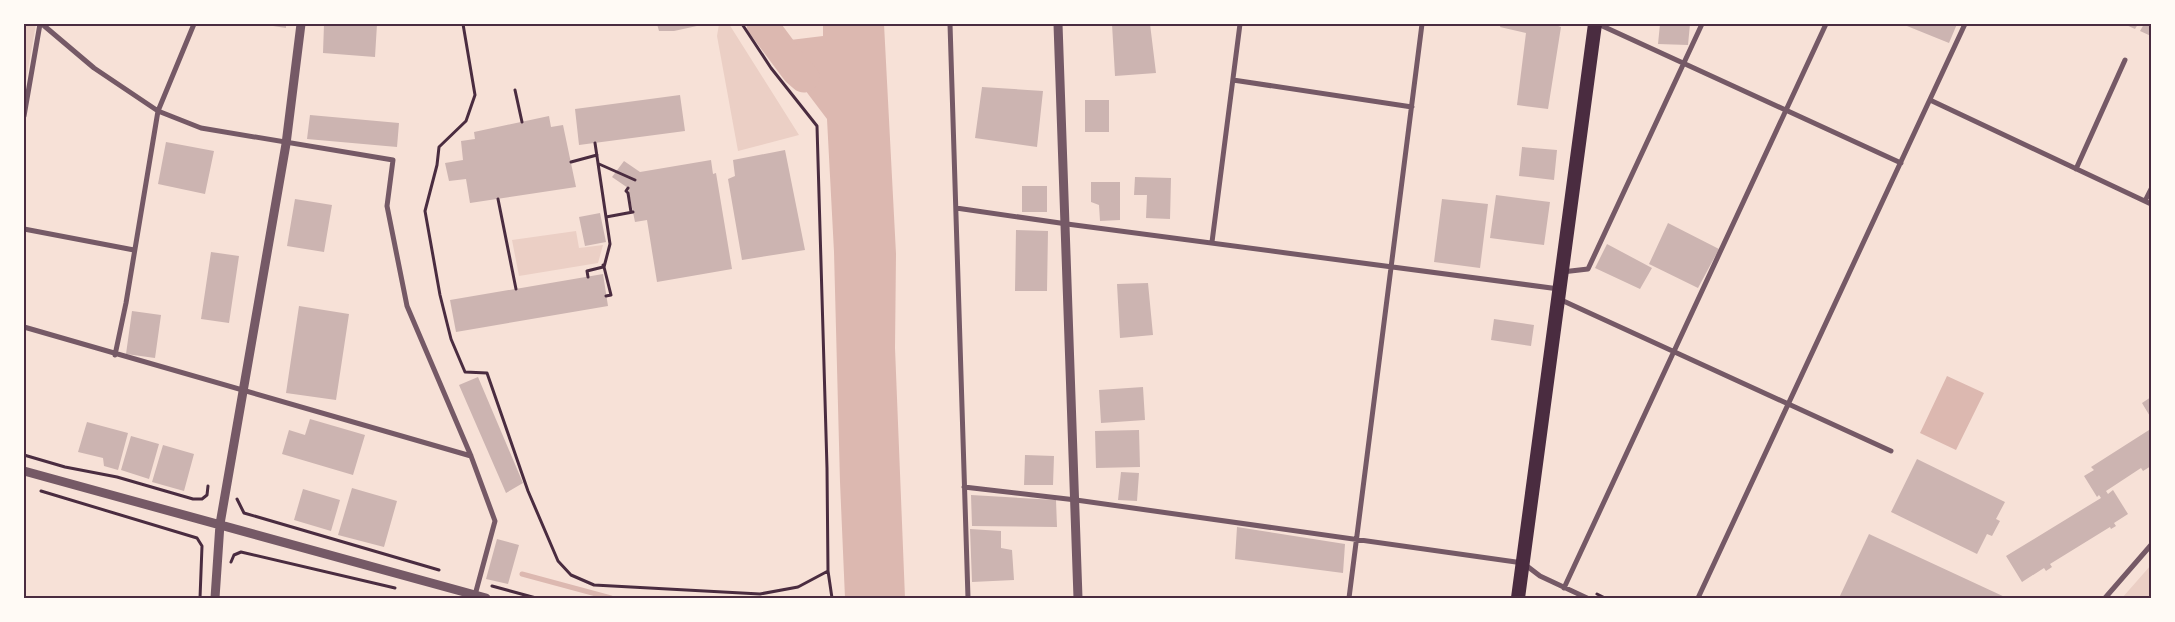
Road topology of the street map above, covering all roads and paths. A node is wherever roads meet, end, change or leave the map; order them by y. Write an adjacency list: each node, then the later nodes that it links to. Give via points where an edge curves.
1 (41, 24): 20 (street, via 94,68); 22 (street)
2 (194, 24): 20 (street)
3 (301, 24): 25 (street)
4 (463, 24): 69 (path, via 475,96 466,121 439,147 425,211 451,339 465,372 487,373 528,491 558,561 571,575 594,585 760,594 798,587)
5 (742, 24): 69 (path, via 771,68 817,126)
6 (950, 24): 37 (street)
7 (1058, 24): 39 (street)
8 (1240, 24): 16 (street)
9 (1422, 24): 19 (street)
10 (1596, 24): 15 (street); 44 (highway)
11 (1702, 24): 15 (street)
12 (1826, 24): 21 (street)
13 (1965, 24): 18 (street)
14 (2126, 60): 30 (street)
15 (1684, 62): 21 (street); 44 (street, via 1588,269)
16 (1233, 80): 19 (street); 41 (street)
17 (515, 90): 23 (path)
18 (1930, 100): 28 (street); 30 (street)
19 (1412, 107): 43 (street)
20 (158, 111): 25 (street, via 201,128); 42 (street)
21 (1785, 111): 28 (street); 50 (street)
22 (24, 116)
23 (522, 122)
24 (595, 143): 26 (path)
25 (286, 144): 52 (street); 56 (street, via 393,160 387,206 407,306)
26 (597, 155): 27 (path); 29 (path); 38 (path)
27 (571, 162)
28 (1900, 162): 53 (street)
29 (597, 163): 31 (path); 38 (path)
30 (2076, 169): 35 (street)
31 (635, 180)
32 (628, 188): 38 (path, via 632,212)
33 (2151, 188): 35 (street)
34 (498, 199): 46 (path)
35 (2145, 201): 36 (street)
36 (2151, 204)
37 (956, 208): 39 (street); 59 (street)
38 (606, 218): 45 (path, via 609,243 603,267 586,271); 48 (path, via 610,244 604,267 611,295)
39 (1067, 224): 41 (street); 62 (street)
40 (24, 229): 42 (street)
41 (1212, 242): 43 (street)
42 (134, 250): 51 (street)
43 (1391, 267): 47 (street); 64 (street)
44 (1562, 272): 47 (highway)
45 (588, 277)
46 (516, 289)
47 (1559, 294): 50 (street); 66 (highway)
48 (606, 296)
49 (24, 327): 51 (street)
50 (1673, 352): 53 (street); 71 (street)
51 (115, 355): 52 (street)
52 (242, 389): 56 (street); 63 (street)
53 (1788, 405): 54 (street); 84 (street)
54 (1891, 451)
55 (24, 455): 58 (path, via 193,499 207,495)
56 (472, 456): 73 (street, via 495,521)
57 (24, 471): 63 (street)
58 (208, 486)
59 (964, 487): 62 (street); 79 (street)
60 (33, 488): 74 (path, via 197,538 202,546)
61 (239, 491): 68 (path, via 237,500 244,513)
62 (1076, 500): 64 (street); 80 (street)
63 (220, 524): 73 (street); 75 (street)
64 (1357, 540): 66 (street); 81 (street)
65 (2151, 545): 85 (street)
66 (1523, 563): 71 (street); 82 (highway)
67 (231, 564): 72 (path, via 234,555 241,552)
68 (439, 570)
69 (828, 572): 78 (path)
70 (489, 585): 77 (path)
71 (1564, 588): 83 (street)
72 (399, 589)
73 (475, 597): 76 (street)
74 (200, 598)
75 (215, 598)
76 (486, 598)
77 (536, 598)
78 (832, 598)
79 (968, 598)
80 (1078, 598)
81 (1349, 598)
82 (1518, 598)
83 (1587, 598)
84 (1698, 598)
85 (2105, 598)

